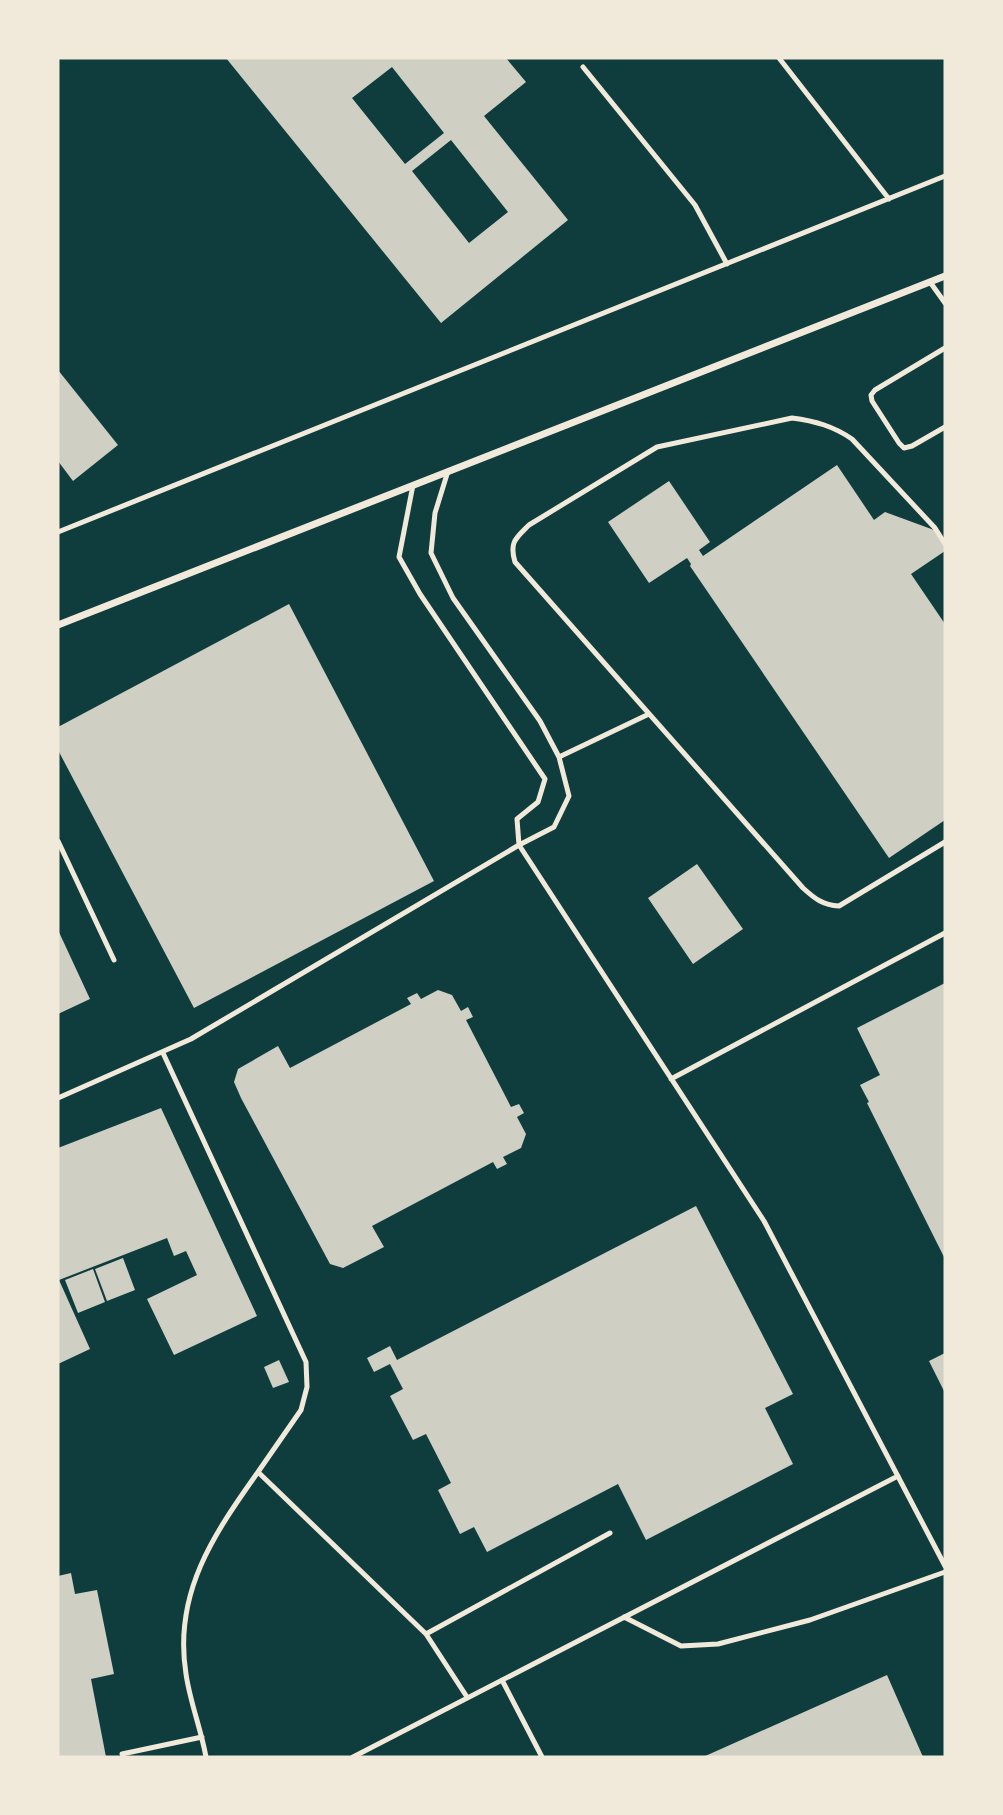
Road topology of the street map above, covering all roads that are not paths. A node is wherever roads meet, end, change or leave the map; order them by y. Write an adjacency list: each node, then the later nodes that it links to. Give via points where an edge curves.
1 (779, 58): 4 (lane)
2 (583, 67): 5 (lane, via 695,205)
3 (945, 176): 4 (lane)
4 (889, 199): 5 (lane)
5 (727, 264): 13 (lane)
6 (945, 276): 7 (street)
7 (930, 282): 8 (lane); 11 (street)
8 (945, 303)
9 (945, 348): 10 (lane, via 871,395 904,447)
10 (945, 427)
11 (447, 471): 12 (street); 17 (lane, via 435,513 431,553 453,598 540,721)
12 (413, 485): 15 (street); 20 (lane, via 399,557 545,779 538,802 517,819)
13 (58, 532)
14 (945, 544): 16 (lane, via 852,439 814,420 792,418 673,442 639,456 530,525 511,550 515,562)
15 (58, 625)
16 (649, 714): 17 (lane); 19 (lane, via 803,888 827,905 839,906)
17 (559, 757): 20 (lane, via 569,796 554,827)
18 (58, 841): 22 (lane)
19 (945, 842)
20 (519, 845): 23 (lane); 24 (lane)
21 (945, 933): 24 (lane)
22 (114, 960)
23 (163, 1053): 25 (lane); 26 (lane, via 306,1362 307,1387 301,1410)
24 (671, 1079): 27 (lane, via 764,1221)
25 (58, 1098)
26 (258, 1472): 32 (lane); 35 (lane, via 221,1524 200,1562 189,1596 185,1673)
27 (898, 1476): 29 (lane); 31 (lane)
28 (610, 1533): 32 (lane)
29 (945, 1566)
30 (945, 1572): 31 (lane, via 810,1620 718,1644 681,1646)
31 (624, 1617): 33 (lane)
32 (426, 1634): 34 (lane)
33 (502, 1680): 34 (lane); 39 (lane)
34 (467, 1698): 38 (lane)
35 (202, 1737): 36 (lane); 37 (lane)
36 (122, 1754)
37 (206, 1757)
38 (353, 1757)
39 (542, 1757)

